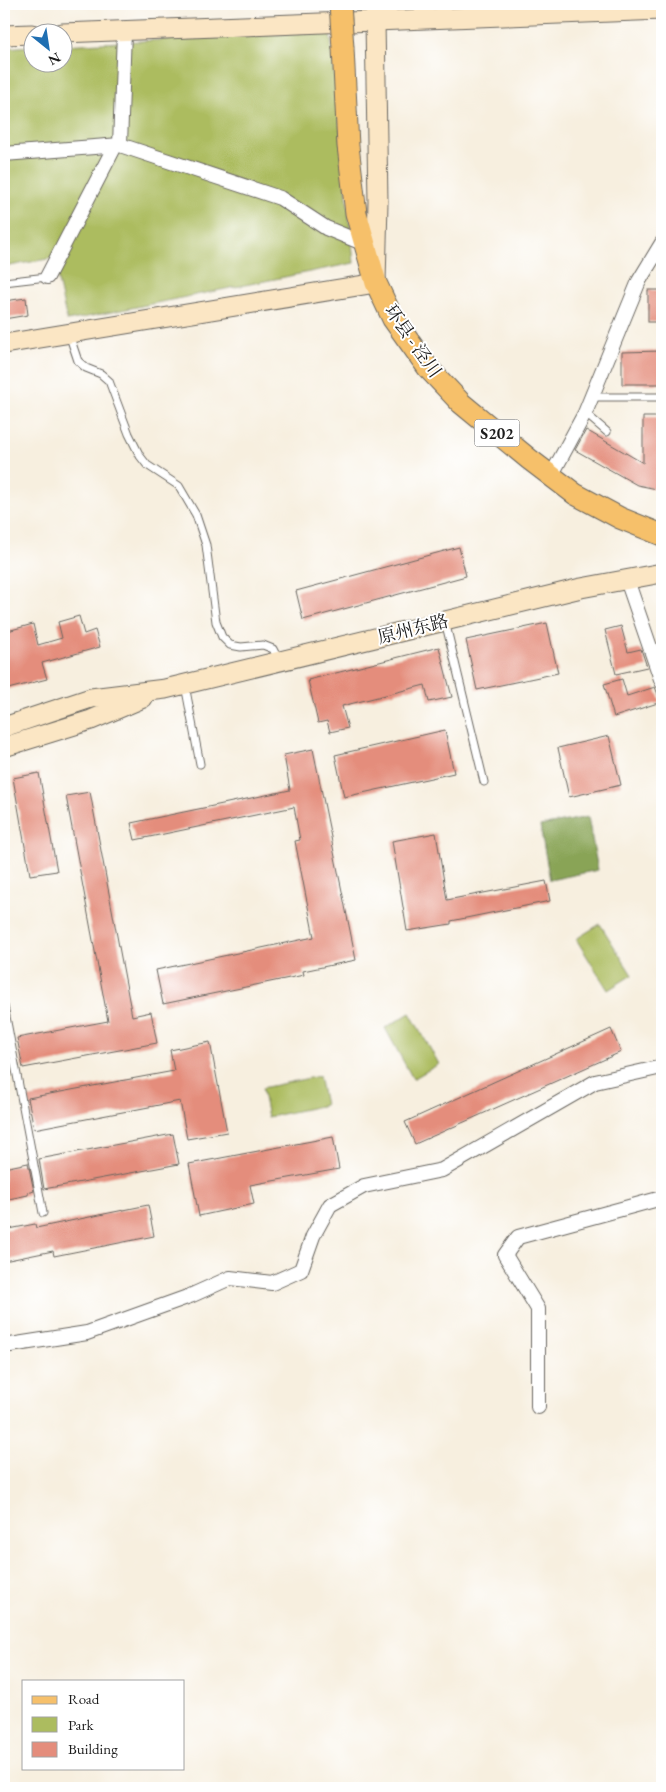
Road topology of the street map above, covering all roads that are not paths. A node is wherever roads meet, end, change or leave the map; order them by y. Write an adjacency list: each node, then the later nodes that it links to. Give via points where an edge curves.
1 (340, 4): 10 (main road, 环县 - 泾川 / S202, bridge, via 348,146 356,213)
2 (662, 10): 3 (street)
3 (375, 21): 4 (street); 14 (street)
4 (124, 31): 5 (street); 8 (street)
5 (72, 33)
6 (22, 34): 7 (street)
7 (4, 35)
8 (117, 146): 9 (street); 10 (street, via 280,198 326,228); 12 (street)
9 (4, 154)
10 (365, 244): 14 (main road, 环县 - 泾川 / S202)
11 (662, 244): 17 (street, via 639,281)
12 (47, 277): 13 (lane)
13 (4, 282)
14 (376, 283): 15 (street); 21 (main road, 环县 - 泾川 / S202, via 393,319 428,368 461,403)
15 (69, 334): 16 (street); 26 (lane, via 78,361 109,381 140,456 147,465 179,486 196,515 206,545 216,622 222,637 240,647 263,646 273,650)
16 (4, 344)
17 (592, 397): 18 (lane); 19 (street)
18 (662, 397)
19 (585, 414): 20 (lane); 21 (street)
20 (607, 432)
21 (551, 476): 22 (main road, 环县 - 泾川 / S202, via 575,494 620,518)
22 (662, 535)
23 (662, 573): 24 (street, 原州东路)
24 (627, 580): 25 (street, 原州东路); 27 (street)
25 (445, 621): 26 (street, 原州东路); 33 (lane)
26 (280, 661): 28 (street, 原州东路)
27 (662, 682)
28 (185, 684): 29 (street, 原州东路); 32 (lane)
29 (165, 689): 30 (street, 原州东路, via 91,698); 31 (street, 原州东路, via 91,720)
30 (4, 727)
31 (4, 747)
32 (200, 764)
33 (484, 782)
34 (4, 1006): 37 (lane)
35 (662, 1067): 38 (street, via 595,1082 442,1170 364,1186 330,1205 313,1236 302,1270 272,1283 230,1278 87,1333)
36 (662, 1198): 39 (street, via 518,1237 505,1255 538,1309)
37 (43, 1212)
38 (4, 1346)
39 (538, 1407)

